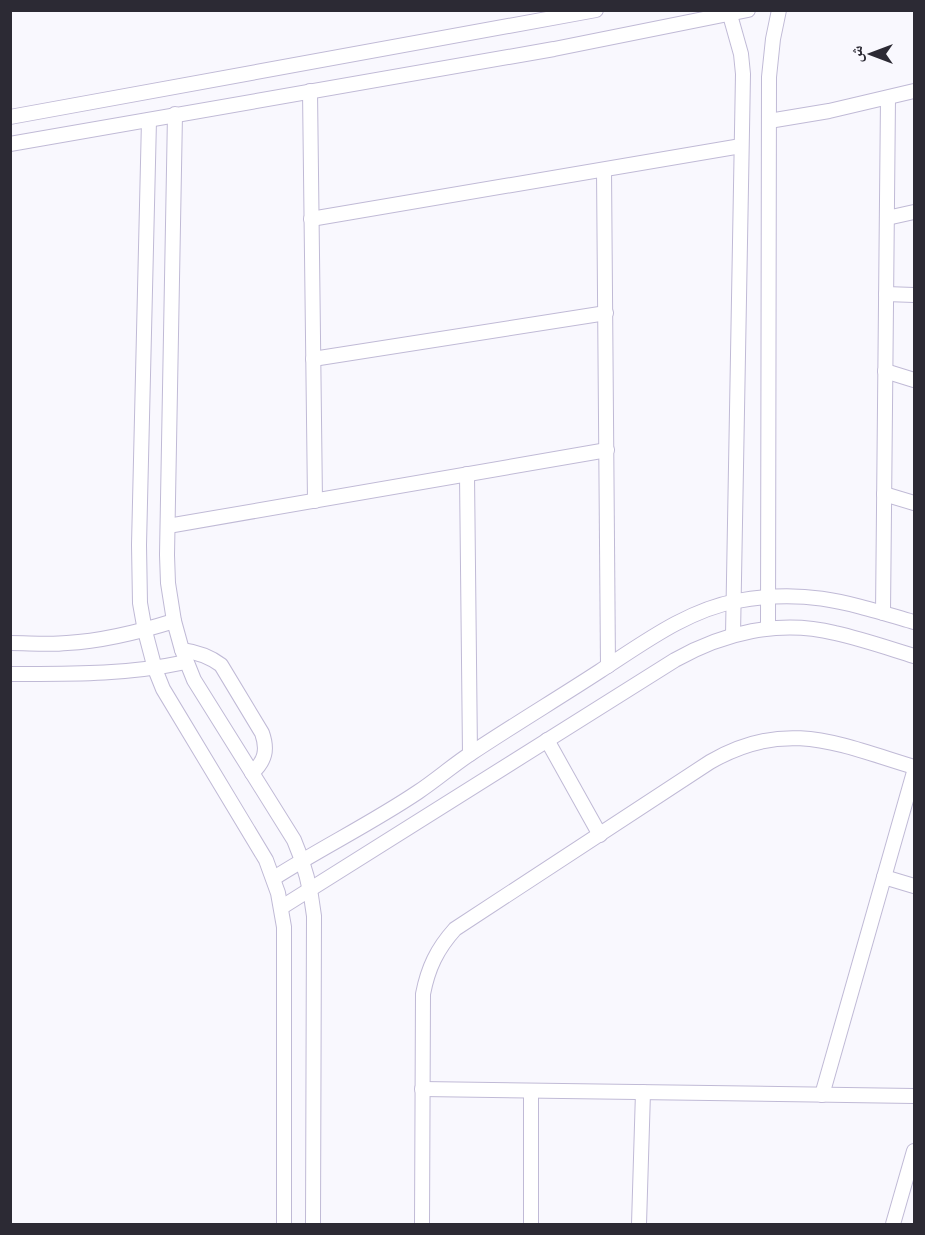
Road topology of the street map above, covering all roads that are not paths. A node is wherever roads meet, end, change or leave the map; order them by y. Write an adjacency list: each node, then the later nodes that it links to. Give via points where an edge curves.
1 (596, 10): 9 (street)
2 (748, 10): 4 (street)
3 (779, 10): 11 (street, via 770,57)
4 (730, 15): 5 (street); 13 (street, via 741,54)
5 (310, 91): 8 (street); 17 (street)
6 (915, 91): 7 (street)
7 (888, 98): 11 (street); 16 (street)
8 (175, 114): 10 (street); 29 (street)
9 (10, 117)
10 (148, 120): 12 (street); 36 (street, via 139,574)
11 (769, 121): 30 (street)
12 (10, 144)
13 (741, 146): 14 (street); 31 (street)
14 (604, 170): 17 (street); 20 (street)
15 (915, 212): 16 (street)
16 (887, 218): 18 (street)
17 (311, 219): 21 (street)
18 (886, 294): 19 (street); 22 (street)
19 (915, 295)
20 (606, 313): 21 (street); 24 (street)
21 (313, 359): 27 (street)
22 (885, 371): 23 (street); 26 (street)
23 (915, 380)
24 (607, 450): 25 (street); 41 (street)
25 (467, 474): 27 (street); 45 (street)
26 (884, 494): 28 (street); 32 (street)
27 (315, 501): 29 (street)
28 (915, 503)
29 (168, 526): 33 (street, via 168,583)
30 (768, 596): 31 (street); 32 (street, via 835,599); 35 (street)
31 (734, 601): 37 (street); 41 (street, via 662,632)
32 (883, 613): 34 (street)
33 (174, 621): 36 (street); 39 (street)
34 (915, 622)
35 (768, 628): 37 (street); 40 (street, via 833,632)
36 (145, 631): 38 (street, via 66,644); 42 (street)
37 (733, 634): 44 (street, via 675,660)
38 (10, 643)
39 (184, 656): 42 (street); 47 (street, via 194,680); 47 (street, via 196,652 221,665 262,733 265,755)
40 (915, 656)
41 (608, 666): 45 (street)
42 (155, 669): 43 (street, via 113,674); 51 (street)
43 (10, 674)
44 (547, 740): 48 (street); 53 (street)
45 (470, 754): 49 (street, via 416,793)
46 (915, 770): 48 (street, via 824,740 765,740 727,752); 50 (street)
47 (252, 773): 49 (street)
48 (600, 835): 55 (street, via 455,929 440,947 423,994)
49 (303, 860): 51 (street); 53 (street)
50 (884, 877): 52 (street); 58 (street)
51 (274, 878): 54 (street)
52 (915, 886)
53 (311, 889): 54 (street); 62 (street)
54 (282, 908): 61 (street)
55 (422, 1089): 56 (street); 63 (street)
56 (531, 1090): 57 (street); 64 (street)
57 (643, 1092): 58 (street); 65 (street)
58 (822, 1095): 59 (street)
59 (915, 1096)
60 (915, 1151): 66 (street)
61 (284, 1224)
62 (313, 1224)
63 (422, 1224)
64 (531, 1224)
65 (639, 1224)
66 (892, 1224)

